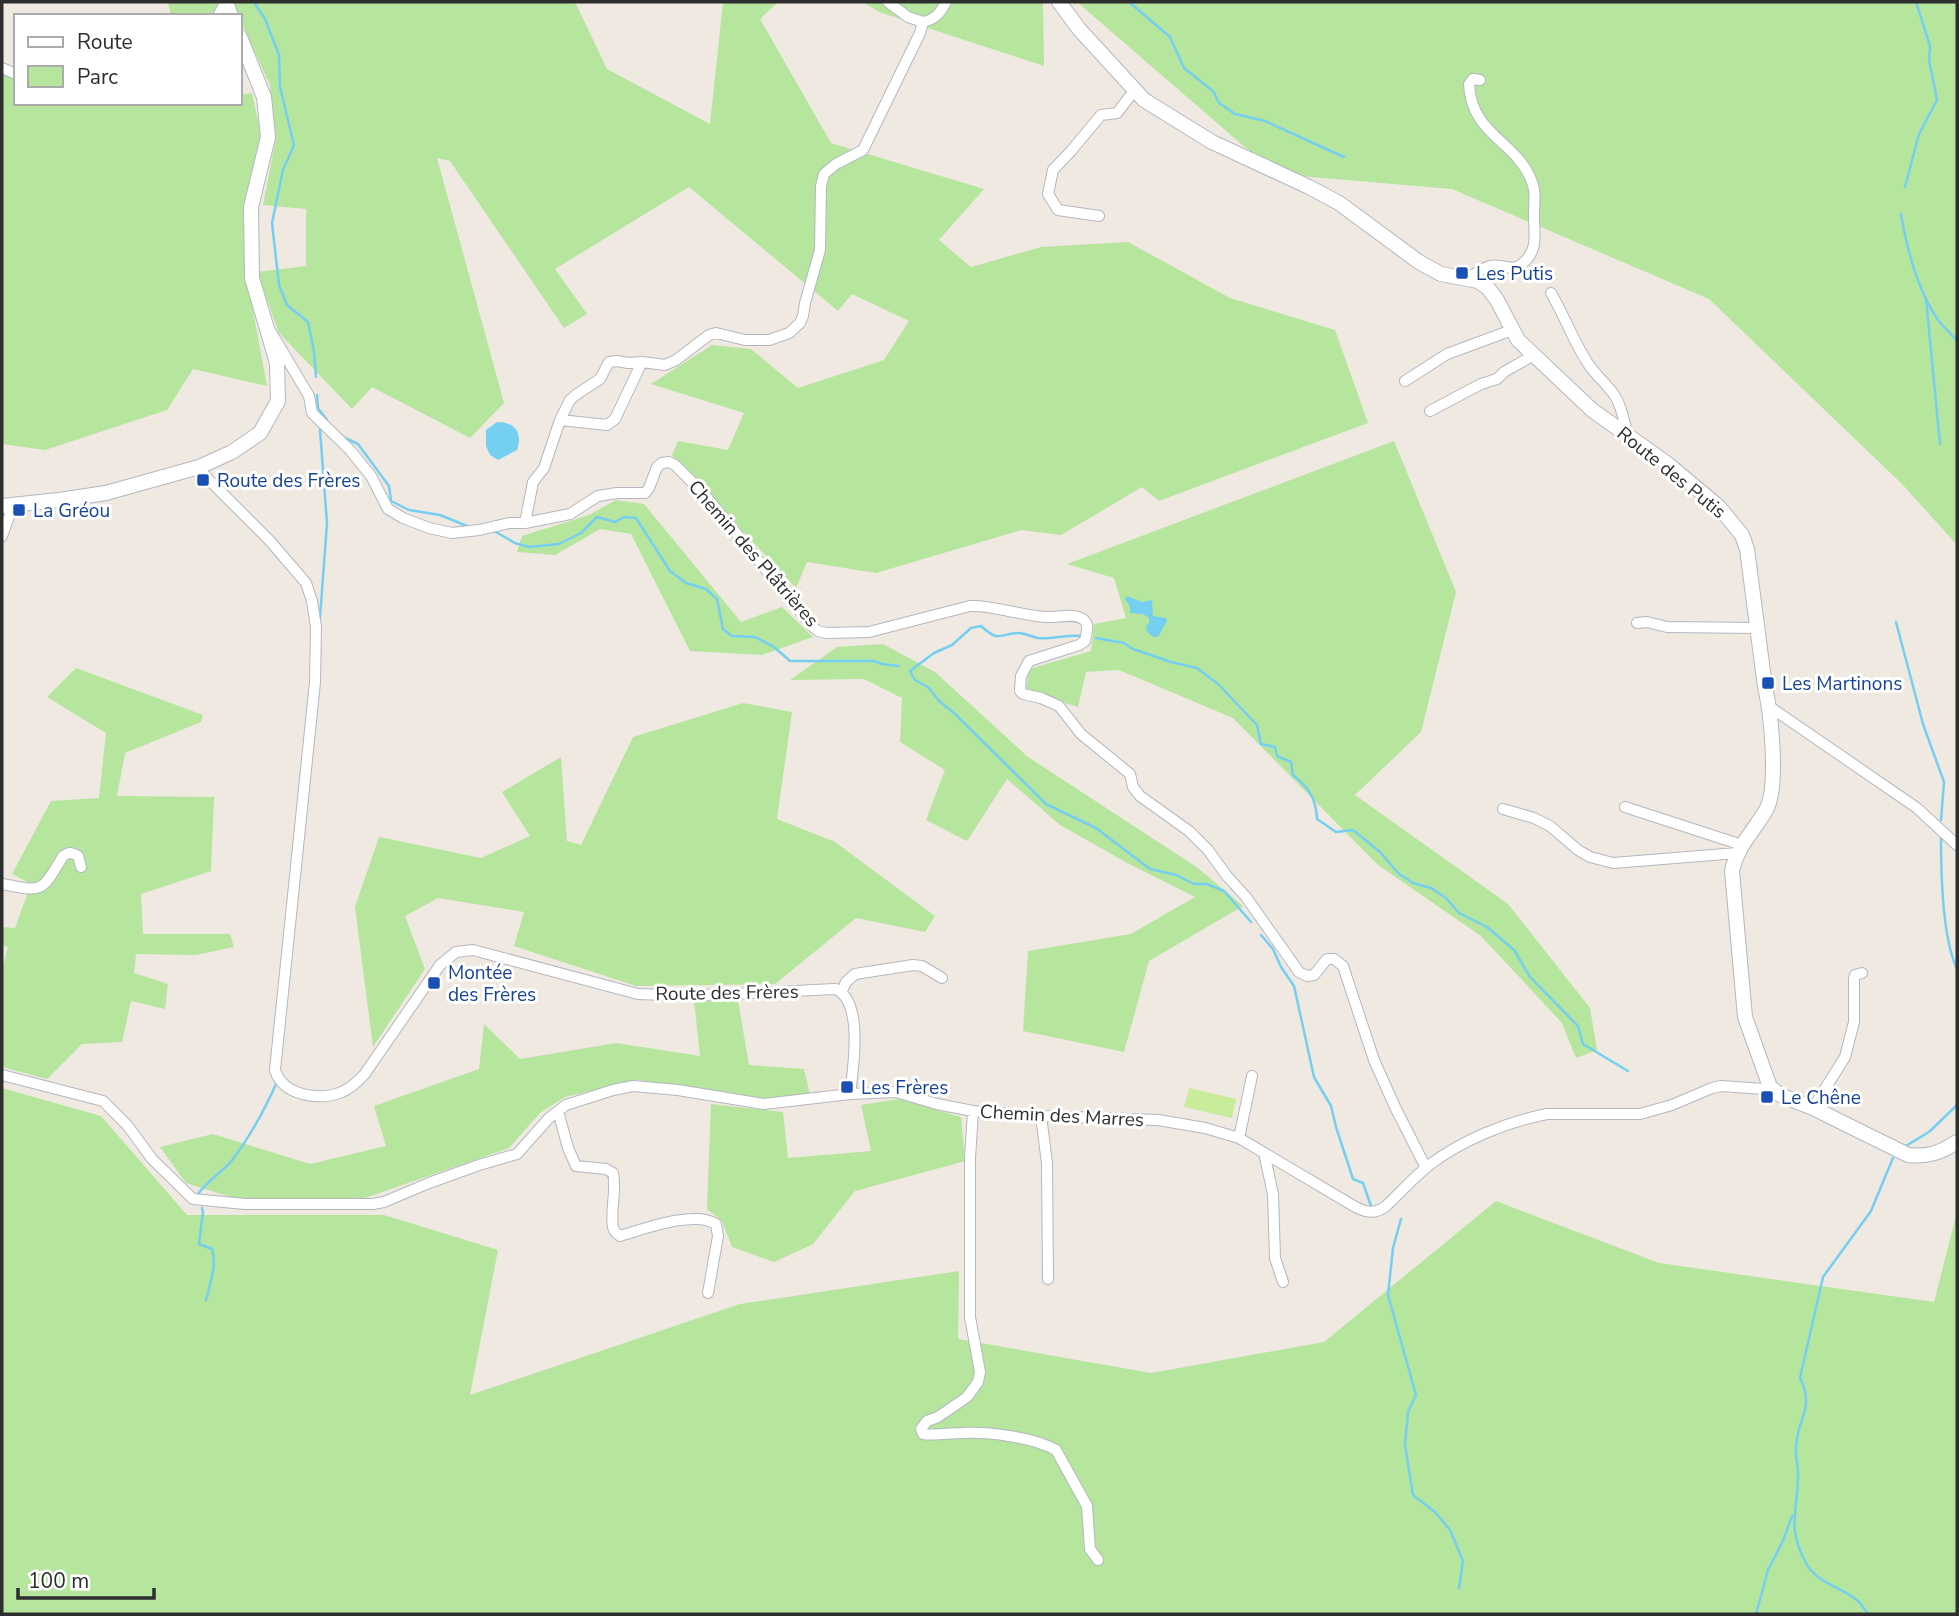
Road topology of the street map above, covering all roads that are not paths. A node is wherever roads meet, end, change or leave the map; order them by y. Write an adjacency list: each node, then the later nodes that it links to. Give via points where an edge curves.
1 (888, 2): 4 (street)
2 (946, 2): 4 (street, via 939,15)
3 (1059, 2): 7 (street, Route des Putis)
4 (923, 22): 14 (street, via 863,150 824,174 820,250 800,323 769,340 716,333 665,365)
5 (242, 42): 11 (street, via 264,97 268,137 251,207 252,278)
6 (1480, 80): 9 (street, via 1469,83 1469,93 1483,126 1514,153 1533,184 1535,239 1521,265 1510,269 1489,266)
7 (1134, 91): 8 (street, via 1117,113 1101,115 1053,170 1048,194 1058,210); 9 (street, Route des Putis, via 1212,142 1339,203 1419,262 1441,274)
8 (1098, 216)
9 (1466, 279): 12 (street, Route des Putis, via 1488,288)
10 (1550, 293): 18 (street, via 1594,373 1616,397)
11 (265, 324): 19 (street, via 277,363 278,401 260,433); 21 (street, Chemin des Plâtrières, via 309,396 312,413 351,450 388,509 452,533)
12 (1512, 330): 13 (street, Route des Putis); 15 (street, via 1447,354)
13 (1534, 355): 16 (street, via 1497,379); 18 (street, Route des Putis, via 1592,410)
14 (642, 362): 17 (street, via 610,362 600,379 570,400); 17 (street, via 611,423)
15 (1405, 381)
16 (1430, 411)
17 (560, 420): 21 (street, via 544,468 533,482)
18 (1627, 433): 24 (street, Route des Putis, via 1719,507 1742,535)
19 (199, 467): 20 (street, via 106,493); 34 (street, Route des Frères, via 293,565 306,583 316,627 315,682 275,1070 285,1087 296,1093 324,1095 354,1085 440,965 464,950 638,993)
20 (6, 506): 22 (street, via 10,514)
21 (525, 523): 46 (street, Chemin des Plâtrières, via 570,514 598,496 645,493 657,467 669,462 704,494 818,631 869,632 970,606 1083,619 1087,624 1085,641 1028,661 1020,691 1059,706 1081,734 1130,774 1140,796 1199,840 1299,972 1314,975 1334,958 1343,966 1374,1060)
22 (2, 536)
23 (1637, 622): 24 (street, via 1667,627)
24 (1758, 628): 25 (street, Route des Putis)
25 (1770, 707): 28 (street, via 1917,808); 29 (street, Route des Putis, via 1771,798)
26 (1625, 807): 29 (street)
27 (1503, 809): 29 (street, via 1550,825 1578,850 1613,863)
28 (1957, 845)
29 (1740, 849): 37 (street, Route des Putis, via 1732,884 1745,1017)
30 (81, 867): 31 (street, via 78,856 68,853 41,887 32,890)
31 (2, 884)
32 (1862, 973): 39 (street, via 1854,979 1854,1022 1845,1057)
33 (942, 978): 34 (street, via 913,964 855,974)
34 (842, 991): 38 (street, via 852,1009)
35 (2, 1075): 40 (street, Chemin des Marres, via 103,1101 193,1199 245,1204 384,1202 517,1154)
36 (1252, 1076): 43 (street)
37 (1770, 1087): 39 (street); 46 (street, Chemin des Marres, via 1712,1088 1640,1114 1534,1116 1478,1137)
38 (850, 1094): 40 (street, Chemin des Marres, via 764,1104 633,1086); 41 (street, Chemin des Marres, via 896,1092)
39 (1813, 1108): 44 (street, via 1908,1155 1933,1155)
40 (558, 1111): 49 (street, via 576,1166 613,1173 613,1226 620,1236 692,1219 716,1224)
41 (973, 1111): 42 (street, Chemin des Marres); 50 (street, via 970,1317 978,1382 967,1397 921,1429 930,1435 975,1432 1019,1438 1056,1450 1087,1506 1090,1549)
42 (1041, 1116): 43 (street, Chemin des Marres, via 1158,1120); 47 (street, via 1047,1163)
43 (1239, 1138): 45 (street, Chemin des Marres)
44 (1957, 1142)
45 (1264, 1153): 46 (street, Chemin des Marres, via 1372,1213 1385,1208); 48 (street, via 1273,1194 1275,1258)
46 (1426, 1168)
47 (1048, 1279)
48 (1283, 1282)
49 (708, 1293)
50 (1098, 1560)

